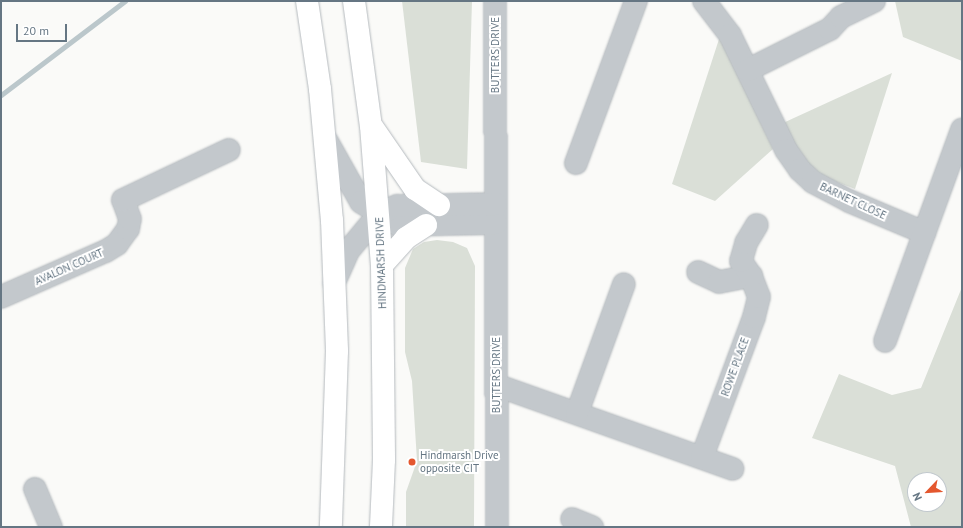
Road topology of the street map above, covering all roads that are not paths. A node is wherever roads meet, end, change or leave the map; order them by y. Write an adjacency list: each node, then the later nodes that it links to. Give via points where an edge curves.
1 (307, 1): 10 (main road)
2 (354, 1): 8 (main road, HINDMARSH DRIVE)
3 (495, 1): 15 (street, BUTTERS DRIVE)
4 (636, 1): 12 (street)
5 (704, 1): 7 (street, BARNET CLOSE, via 730,35)
6 (874, 1): 7 (street, via 841,17 830,29)
7 (748, 70): 18 (street, BARNET CLOSE, via 786,150 800,170 813,182 849,201)
8 (371, 126): 13 (main road, via 415,189); 14 (main road, HINDMARSH DRIVE)
9 (961, 134): 18 (street)
10 (325, 138): 14 (street, via 361,202); 22 (main road)
11 (229, 150): 24 (street, AVALON COURT, via 123,200 130,219 128,229 124,237 106,251)
12 (576, 163)
13 (439, 205): 14 (street, via 396,206); 15 (street)
14 (379, 214): 16 (street, via 399,225); 19 (main road, HINDMARSH DRIVE); 22 (street, via 349,250)
15 (496, 214): 16 (street); 26 (street, BUTTERS DRIVE)
16 (426, 225): 19 (main road, via 406,238)
17 (757, 225): 21 (street, ROWE PLACE, via 746,243 741,261)
18 (925, 233): 25 (street)
19 (382, 265): 34 (main road, HINDMARSH DRIVE, via 384,460)
20 (698, 272): 21 (street, via 719,282)
21 (751, 276): 28 (street, ROWE PLACE, via 759,297 754,317)
22 (334, 283): 33 (main road, via 336,351)
23 (624, 284): 27 (street)
24 (1, 297)
25 (885, 341)
26 (496, 385): 27 (street); 35 (street, BUTTERS DRIVE)
27 (577, 413): 28 (street)
28 (702, 457): 29 (street)
29 (733, 469)
30 (35, 489): 32 (street)
31 (572, 519): 36 (street)
32 (50, 527)
33 (331, 527)
34 (381, 527)
35 (497, 527)
36 (592, 527)

